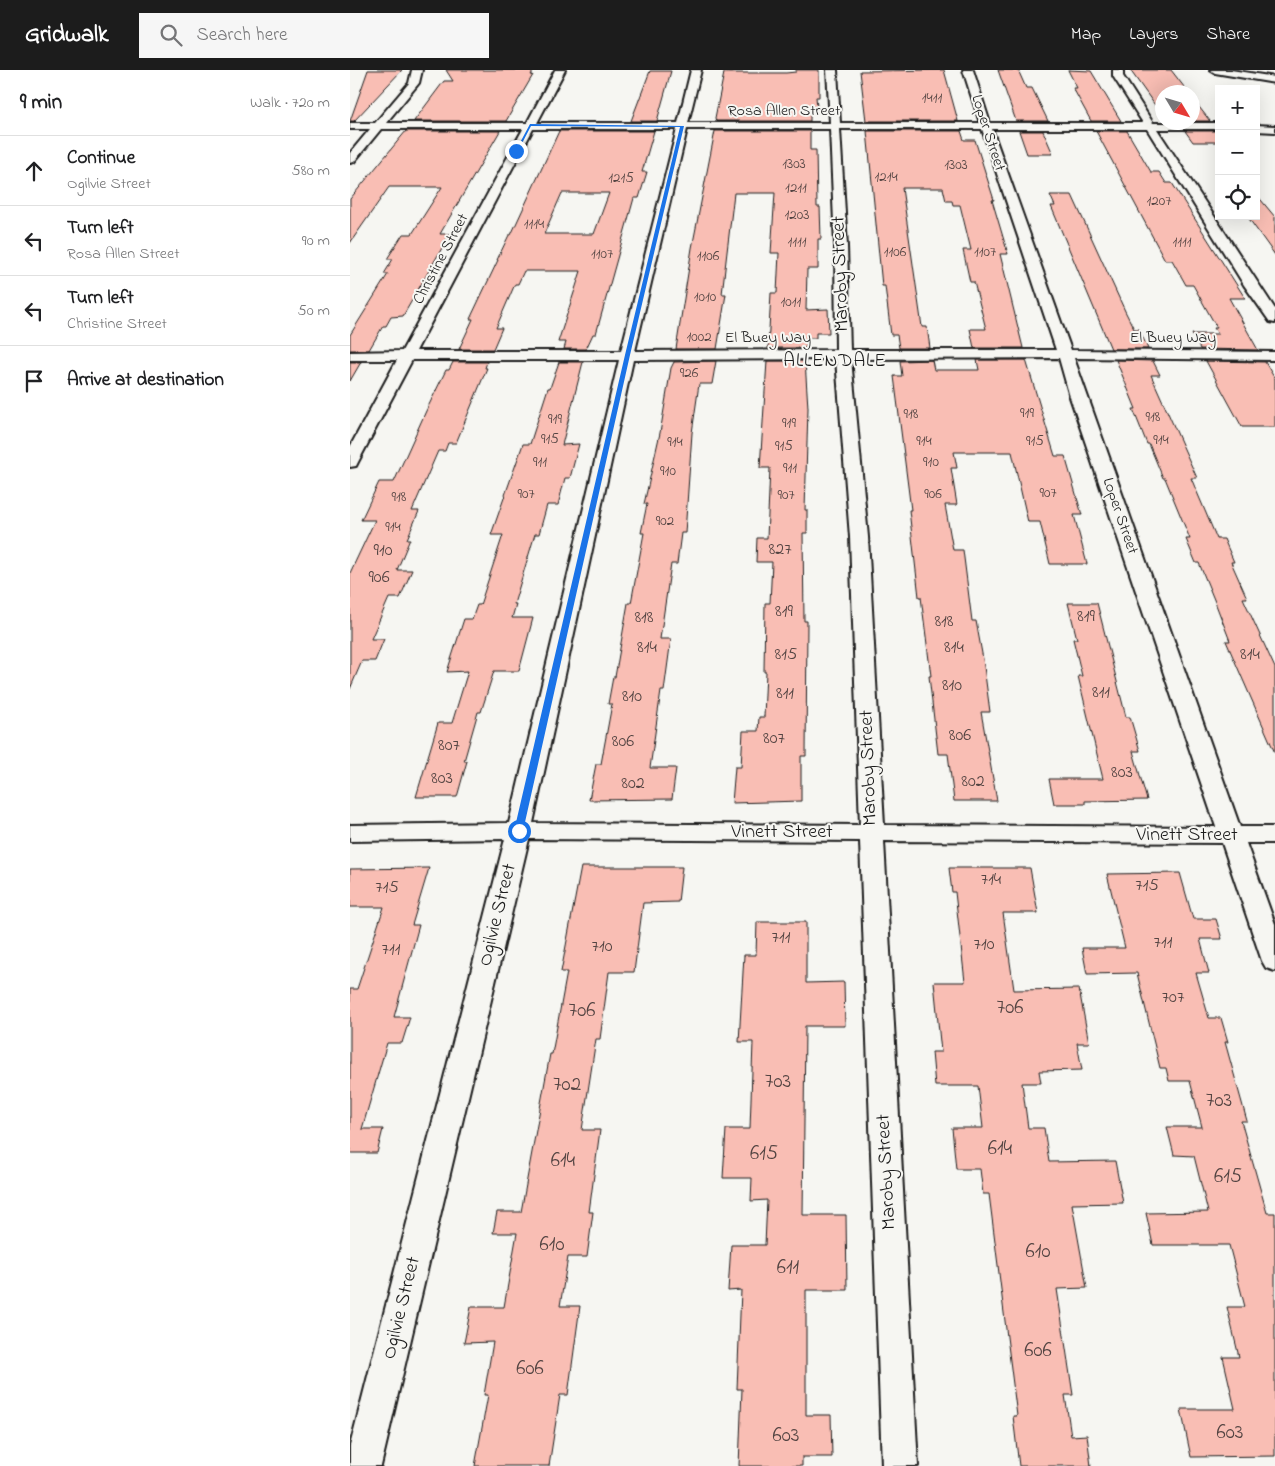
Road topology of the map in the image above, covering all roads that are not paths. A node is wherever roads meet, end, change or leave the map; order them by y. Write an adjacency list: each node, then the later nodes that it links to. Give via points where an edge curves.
1 (417, 70): 12 (street, via 414,83)
2 (560, 70): 9 (street, Christine Street)
3 (696, 70): 13 (street, Ogilvie Street)
4 (832, 70): 14 (street, Maroby Street)
5 (968, 70): 15 (street, Loper Street)
6 (1118, 70): 10 (street, via 1118,76)
7 (1215, 70): 8 (street)
8 (1275, 80)
9 (530, 125): 12 (street, Rosa Allen Street); 13 (street, Rosa Allen Street); 24 (street, Christine Street)
10 (1149, 125): 15 (street, Rosa Allen Street); 16 (street, Rosa Allen Street); 20 (street)
11 (350, 126): 12 (street, Rosa Allen Street)
12 (378, 126): 19 (street)
13 (682, 126): 14 (street, Rosa Allen Street); 22 (street, Ogilvie Street)
14 (834, 126): 15 (street, Rosa Allen Street); 25 (street, Maroby Street)
15 (985, 126): 21 (street, Loper Street)
16 (1215, 126)
17 (1260, 128): 18 (street)
18 (1275, 129)
19 (350, 160)
20 (1275, 319)
21 (1065, 354): 25 (street, El Buey Way); 26 (street, El Buey Way); 32 (street, Loper Street)
22 (628, 355): 24 (street, El Buey Way); 25 (street, El Buey Way); 28 (street, Ogilvie Street)
23 (350, 356): 24 (street, El Buey Way)
24 (407, 356): 27 (street, Christine Street)
25 (843, 356): 29 (street, Maroby Street, via 859,537)
26 (1275, 356)
27 (350, 462)
28 (519, 831): 29 (street, Vinett Street); 30 (street, Vinett Street); 34 (street, Ogilvie Street)
29 (871, 832): 32 (street, Vinett Street); 35 (street, Maroby Street)
30 (350, 833)
31 (1275, 835): 32 (street, Vinett Street)
32 (1232, 836): 33 (street, Loper Street)
33 (1275, 960)
34 (363, 1466)
35 (900, 1466)

